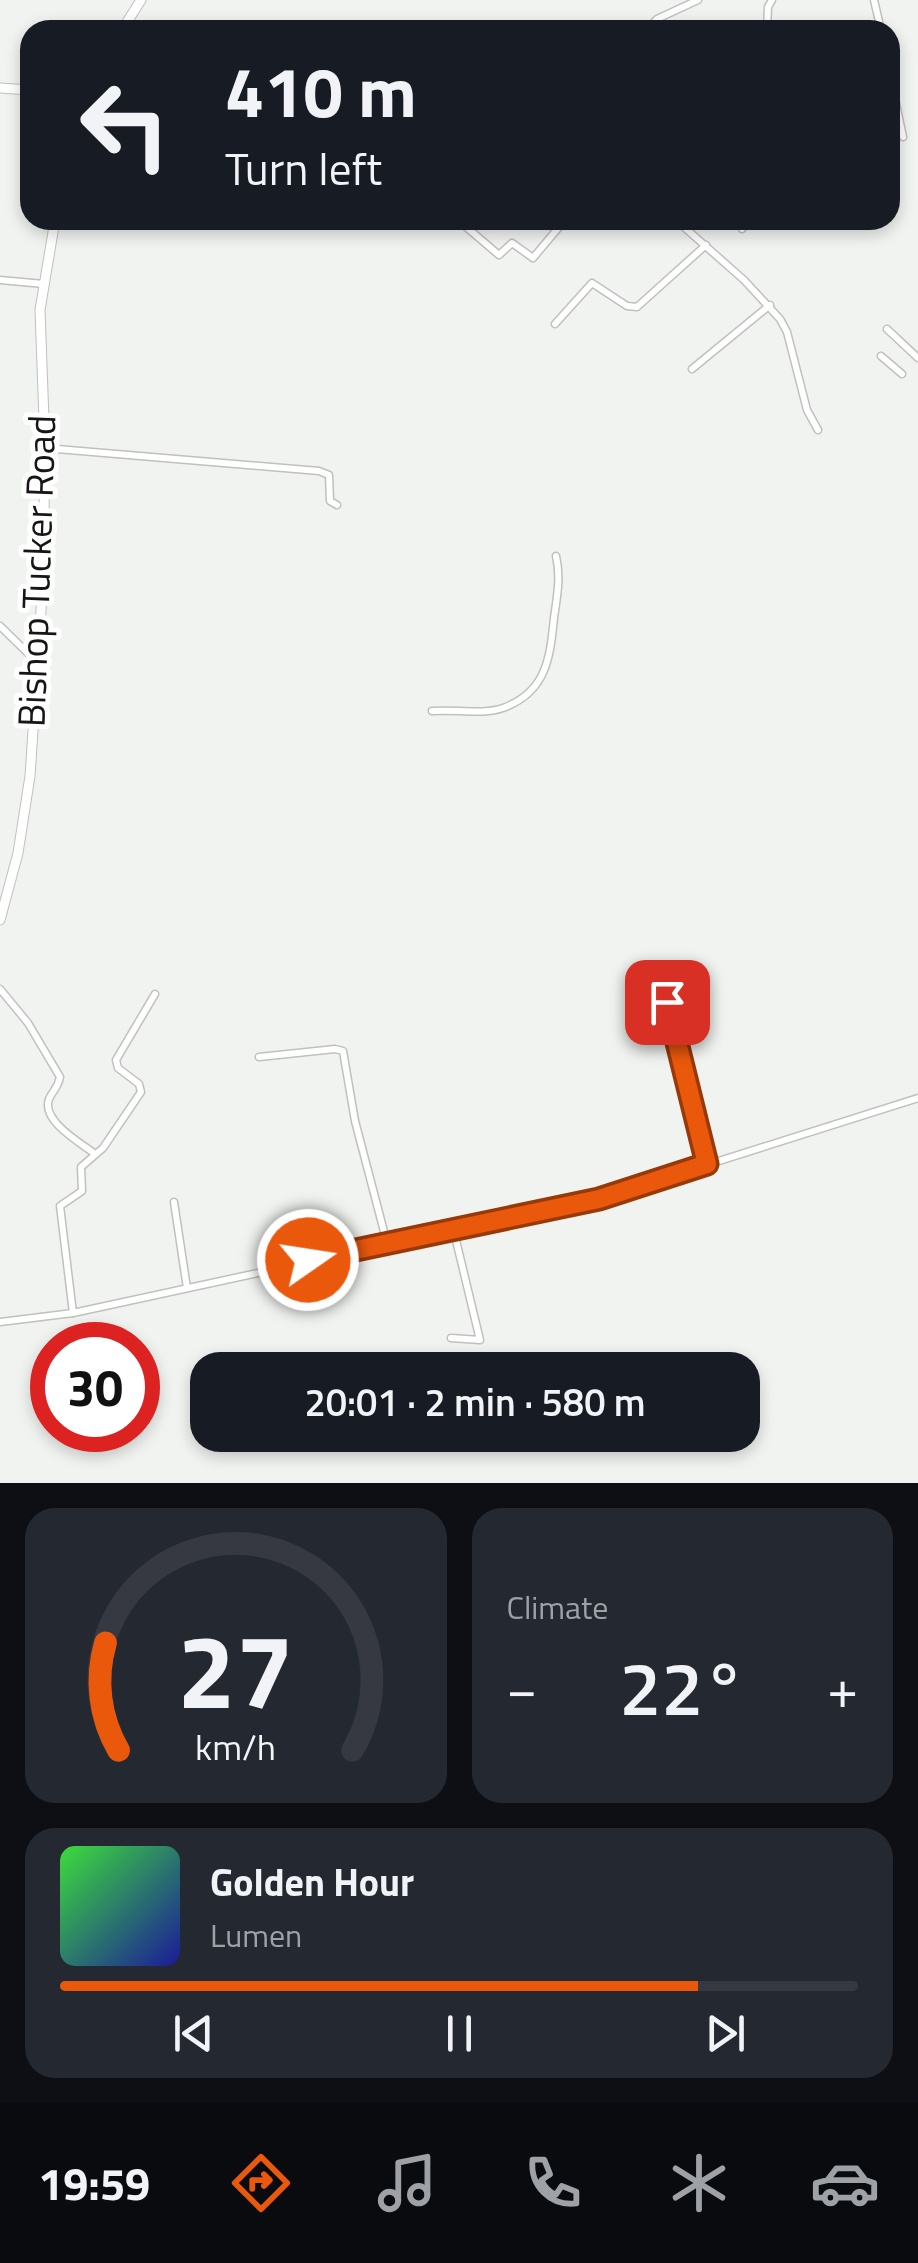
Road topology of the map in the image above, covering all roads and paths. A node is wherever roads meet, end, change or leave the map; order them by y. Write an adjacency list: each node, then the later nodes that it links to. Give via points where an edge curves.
1 (698, 0): 2 (street)
2 (656, 20)
3 (900, 123): 4 (street)
4 (903, 137)
5 (53, 230): 11 (main road, Bishop Tucker Road)
6 (470, 230): 7 (street, via 499,255 511,243 534,258)
7 (556, 230)
8 (688, 230): 9 (street)
9 (706, 246): 12 (street); 13 (street, via 637,306 592,283)
10 (0, 280): 11 (street)
11 (44, 284): 20 (main road, Bishop Tucker Road)
12 (770, 305): 17 (street); 19 (street, via 787,332)
13 (555, 324)
14 (887, 329): 16 (street)
15 (881, 356): 18 (street)
16 (918, 358)
17 (692, 369)
18 (902, 374)
19 (818, 430)
20 (44, 448): 21 (street, via 323,471 330,479 330,503); 24 (main road, Bishop Tucker Road)
21 (337, 505)
22 (556, 556): 25 (street, via 554,642 538,681 500,710)
23 (0, 626): 24 (street)
24 (38, 662): 26 (main road, Bishop Tucker Road, via 27,796)
25 (432, 711)
26 (0, 920)
27 (0, 989): 32 (street, via 60,1077 50,1114)
28 (155, 994): 32 (street, via 116,1060 141,1092)
29 (667, 1002): 33 (street)
30 (259, 1057): 36 (street, via 343,1051)
31 (918, 1098): 33 (street)
32 (96, 1155): 38 (street, via 80,1166 82,1191 60,1206)
33 (707, 1164): 35 (street, via 599,1199)
34 (174, 1202): 37 (street)
35 (454, 1232): 36 (street); 40 (street, via 480,1340)
36 (387, 1243): 37 (street)
37 (187, 1288): 38 (street)
38 (74, 1312): 39 (street)
39 (0, 1322)
40 (451, 1338)

